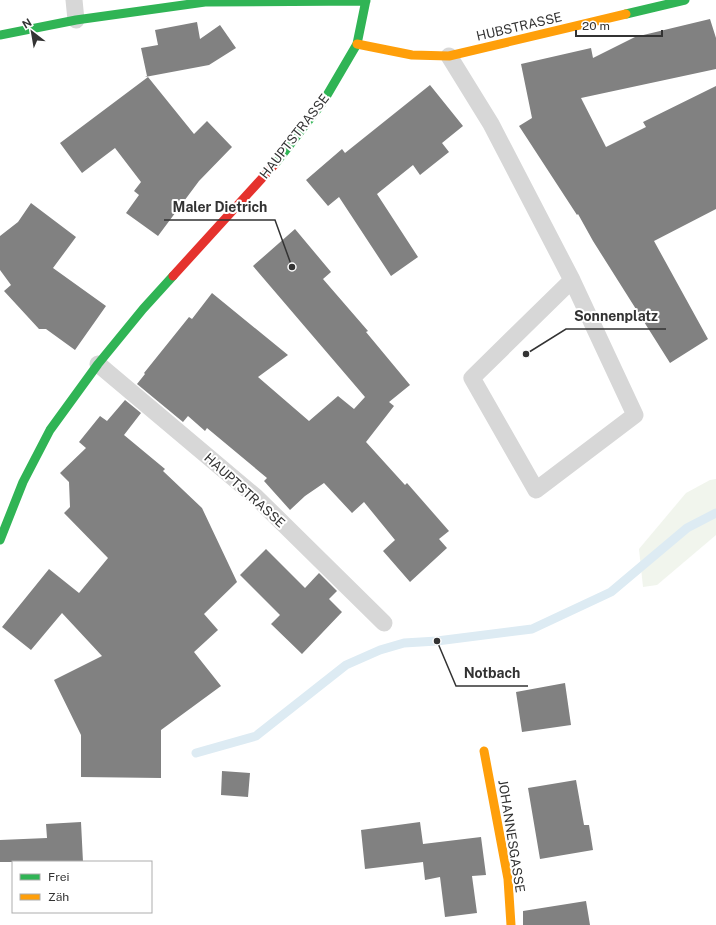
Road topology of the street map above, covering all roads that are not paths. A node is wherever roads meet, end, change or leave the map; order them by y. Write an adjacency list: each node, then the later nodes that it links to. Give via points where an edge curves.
1 (74, 0): 4 (lane)
2 (685, 0): 7 (street, HUBSTRASSE)
3 (366, 1): 4 (street, via 205,2); 6 (street, HAUPTSTRASSE)
4 (76, 20): 5 (street)
5 (0, 35)
6 (357, 44): 7 (street, HUBSTRASSE, via 412,55); 9 (street, HAUPTSTRASSE, via 323,102 277,161 143,309)
7 (449, 56): 8 (lane, via 491,124)
8 (572, 280): 8 (lane, via 472,378 536,490 635,415)
9 (98, 364): 10 (street, HAUPTSTRASSE, via 50,430 23,482); 11 (lane, HAUPTSTRASSE, via 256,497)
10 (0, 540)
11 (384, 623)
12 (484, 751): 13 (street, JOHANNESGASSE, via 508,879)
13 (511, 925)

